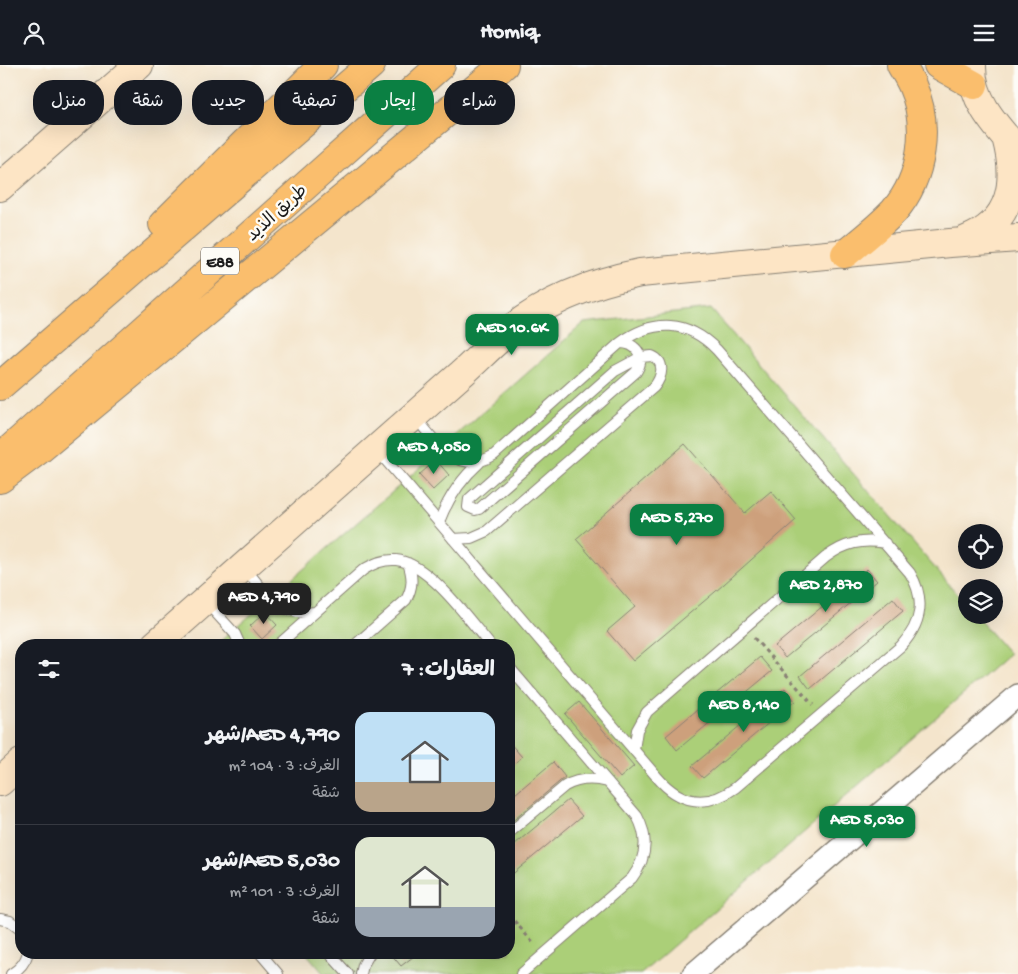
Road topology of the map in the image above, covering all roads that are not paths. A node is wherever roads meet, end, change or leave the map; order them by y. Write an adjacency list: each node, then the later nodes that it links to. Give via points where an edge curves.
1 (139, 65): 10 (street)
2 (323, 65): 15 (highway, via 191,194)
3 (371, 65): 15 (highway)
4 (441, 65): 20 (highway, طريق الذيد / E88)
5 (504, 65): 22 (highway)
6 (901, 65): 13 (highway, via 920,110 922,137 918,163 895,210)
7 (938, 65): 8 (highway)
8 (973, 75): 9 (street, via 978,99)
9 (1012, 144): 12 (street, via 1016,171 1008,206 984,232)
10 (0, 187)
11 (1018, 238): 12 (street)
12 (950, 243): 13 (street)
13 (845, 254): 18 (street, via 640,273 582,288 528,316 504,334)
14 (620, 343): 16 (lane, via 635,347); 21 (lane, via 494,455); 25 (lane, via 632,334 662,325 693,331 706,339)
15 (44, 347): 17 (highway)
16 (641, 357): 16 (lane, via 607,377 469,499 468,507 479,509 636,372); 24 (lane, via 656,357 661,365 660,377 650,391 487,531 471,538)
17 (0, 386)
18 (414, 417): 19 (street); 21 (lane, via 446,452 464,461)
19 (377, 449): 23 (lane); 27 (street)
20 (0, 458)
21 (480, 462): 23 (lane, via 451,495)
22 (0, 479)
23 (439, 522): 24 (lane)
24 (454, 539): 37 (lane)
25 (885, 543): 37 (lane, via 860,541 836,550 647,713 637,730); 37 (lane, via 910,573 920,595 917,623 910,635 735,788 712,800 686,799 665,786)
26 (408, 563): 29 (lane, via 396,560 373,564); 33 (lane, via 412,581 406,600); 34 (lane, via 434,581)
27 (244, 567): 28 (street); 29 (lane, via 277,605 296,613)
28 (205, 601): 30 (street); 31 (lane)
29 (316, 612): 32 (lane)
30 (162, 639)
31 (237, 639)
32 (285, 639)
33 (362, 639)
34 (485, 639)
35 (515, 674): 40 (lane)
36 (1018, 695): 53 (street)
37 (634, 750)
38 (15, 768): 39 (street)
39 (0, 782)
40 (608, 782): 41 (lane, via 590,779 573,782); 52 (lane, via 642,826 643,859 625,885)
41 (515, 828)
42 (1, 919): 43 (lane)
43 (15, 924)
44 (26, 959): 48 (lane)
45 (265, 959): 49 (lane)
46 (335, 959): 50 (lane)
47 (366, 959): 51 (lane)
48 (11, 974)
49 (278, 974)
50 (348, 974)
51 (361, 974)
52 (521, 974)
53 (693, 974)

